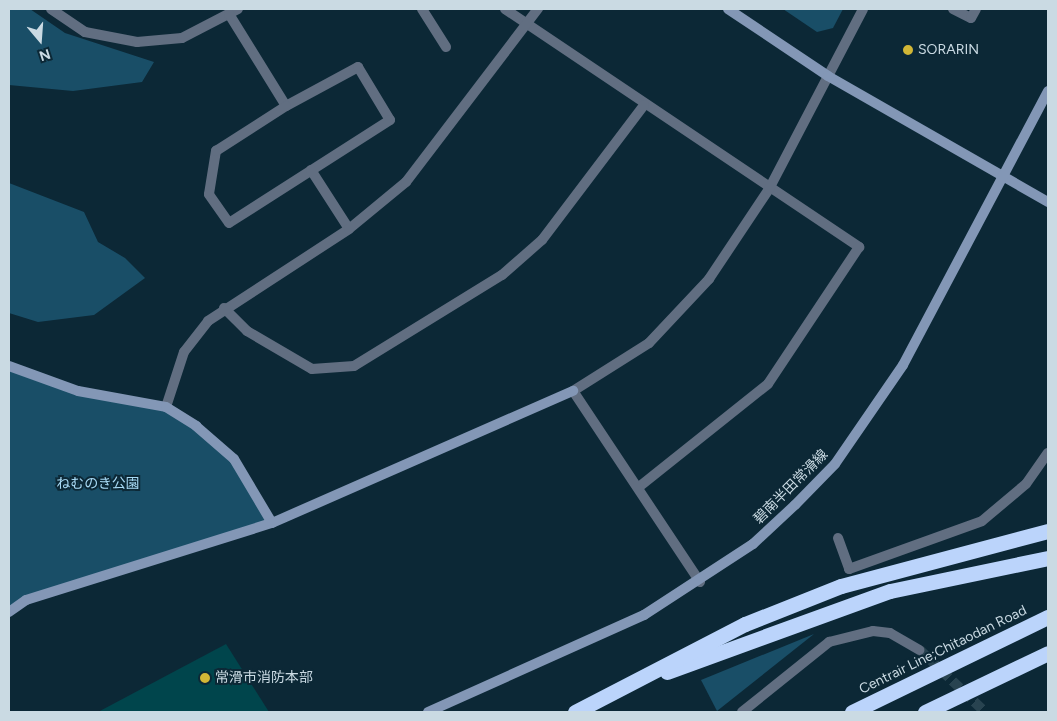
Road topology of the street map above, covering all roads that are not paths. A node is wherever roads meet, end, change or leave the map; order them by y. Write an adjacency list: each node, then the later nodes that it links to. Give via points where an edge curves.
1 (51, 9): 10 (street, via 84,32 137,42 182,38)
2 (238, 9): 10 (street)
3 (422, 9): 12 (street)
4 (505, 9): 11 (street)
5 (538, 9): 11 (street)
6 (728, 9): 13 (street)
7 (863, 9): 13 (street)
8 (953, 9): 9 (street, via 971,18)
9 (976, 9)
10 (229, 14): 16 (street)
11 (526, 25): 15 (street); 21 (street, via 406,182)
12 (446, 47)
13 (828, 76): 18 (street); 19 (street)
14 (1048, 91): 18 (street, 碧南半田常滑線)
15 (644, 105): 19 (street); 22 (street, via 595,175 542,240 502,275 354,366 312,368 247,331)
16 (286, 106): 17 (street, via 358,68 390,120); 17 (street, via 216,151 209,194 229,223)
17 (311, 170): 21 (street)
18 (1005, 176): 20 (street); 32 (street, 碧南半田常滑線, via 870,418 795,505 753,544)
19 (769, 189): 24 (street, via 710,279 649,343); 27 (street, via 859,247 768,384)
20 (1048, 202)
21 (349, 229): 22 (street)
22 (224, 308): 25 (street, via 184,352)
23 (9, 366): 25 (street, via 78,391)
24 (573, 391): 27 (street); 28 (street)
25 (166, 407): 28 (street, via 196,426 234,459)
26 (1048, 453): 30 (street, via 1026,484 982,522 849,569)
27 (639, 487): 32 (street)
28 (272, 523): 33 (street, via 26,600)
29 (1048, 531): 37 (highway, via 841,586 745,624)
30 (838, 538)
31 (1048, 558): 37 (highway, via 890,591)
32 (700, 582): 38 (street, 碧南半田常滑線, via 592,642)
33 (9, 612)
34 (1048, 617): 41 (highway, Centrair Line;Chitaodan Road)
35 (920, 650): 40 (street, via 890,633 873,631 829,642)
36 (1048, 653): 42 (highway)
37 (637, 681): 39 (highway)
38 (428, 712)
39 (575, 712)
40 (742, 712)
41 (852, 712)
42 (925, 712)

